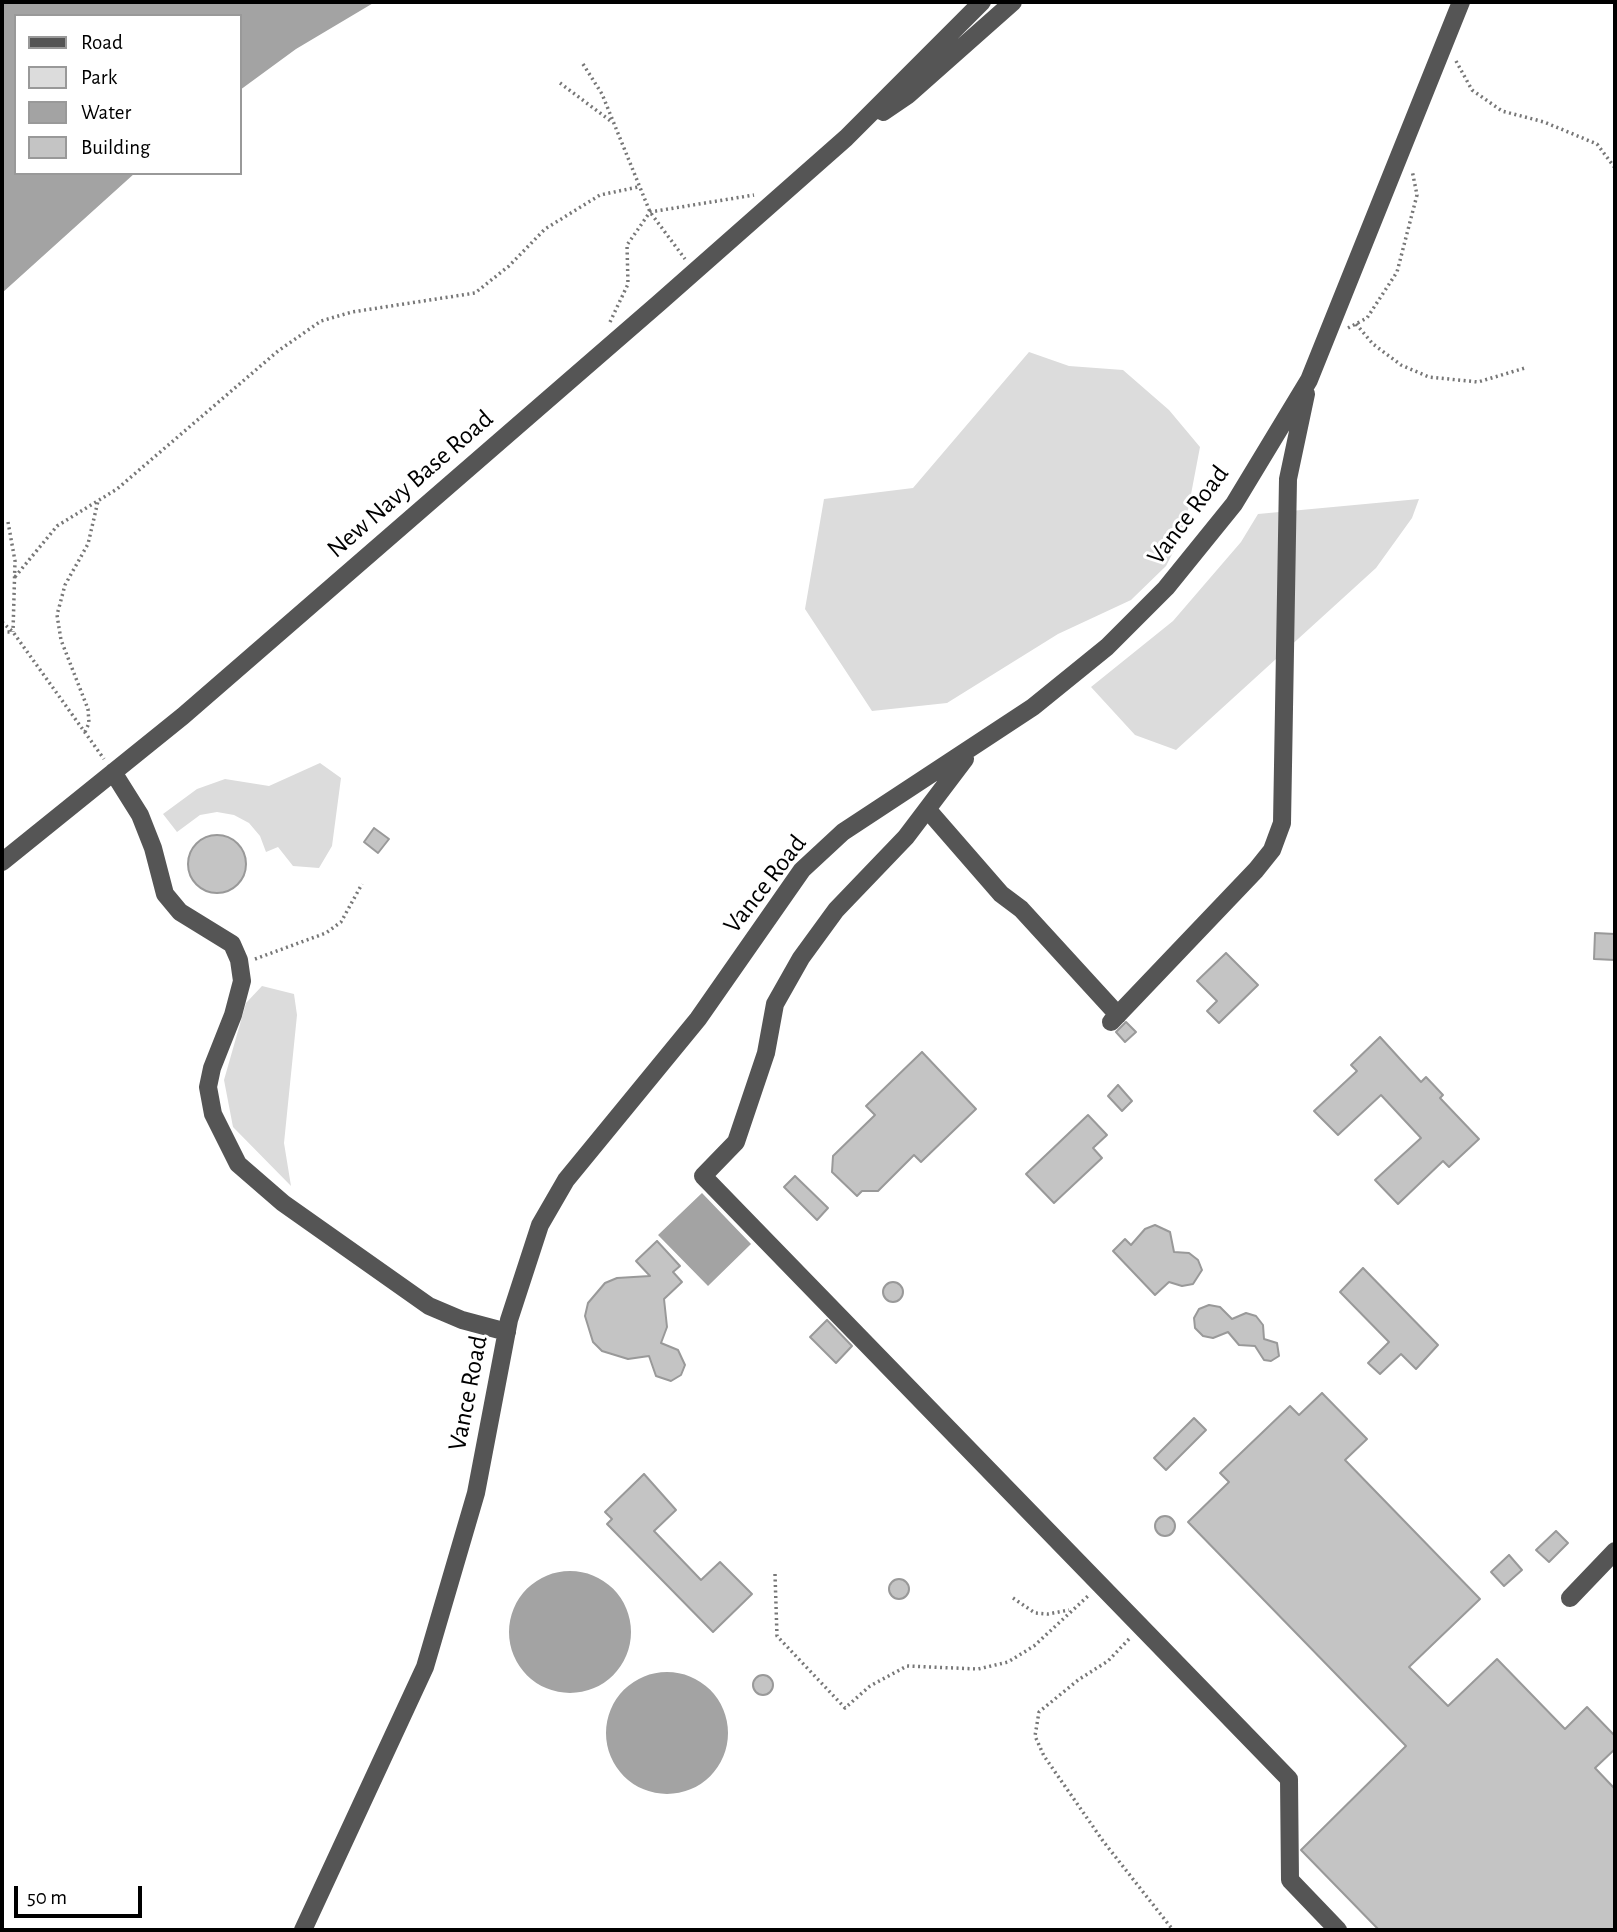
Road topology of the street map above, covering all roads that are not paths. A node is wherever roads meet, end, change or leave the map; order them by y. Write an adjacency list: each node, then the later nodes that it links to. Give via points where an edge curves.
1 (982, 2): 4 (street, New Navy Base Road)
2 (1013, 2): 4 (street, New Navy Base Road, via 908,95)
3 (1461, 2): 5 (street, Vance Road)
4 (846, 138): 7 (street, New Navy Base Road)
5 (1309, 380): 6 (street, Vance Road, via 1234,504 1167,588 1107,647); 8 (street, via 1288,479 1282,822 1272,850 1256,870 1115,1018)
6 (974, 748): 8 (street); 10 (street, Vance Road, via 843,832 802,870 698,1018 566,1180 540,1225)
7 (113, 772): 9 (street, New Navy Base Road); 10 (street, via 140,815 165,894 180,912 232,944 240,965 242,981 208,1087 213,1114 238,1164 283,1203 429,1306)
8 (927, 809): 14 (street, via 906,838 836,910 802,958 775,1004 766,1053 736,1142 703,1176 1289,1779 1290,1880)
9 (2, 862)
10 (507, 1332): 13 (street, Vance Road, via 476,1493 425,1667)
11 (1615, 1551): 12 (street)
12 (1570, 1598)
13 (303, 1930)
14 (1338, 1930)

